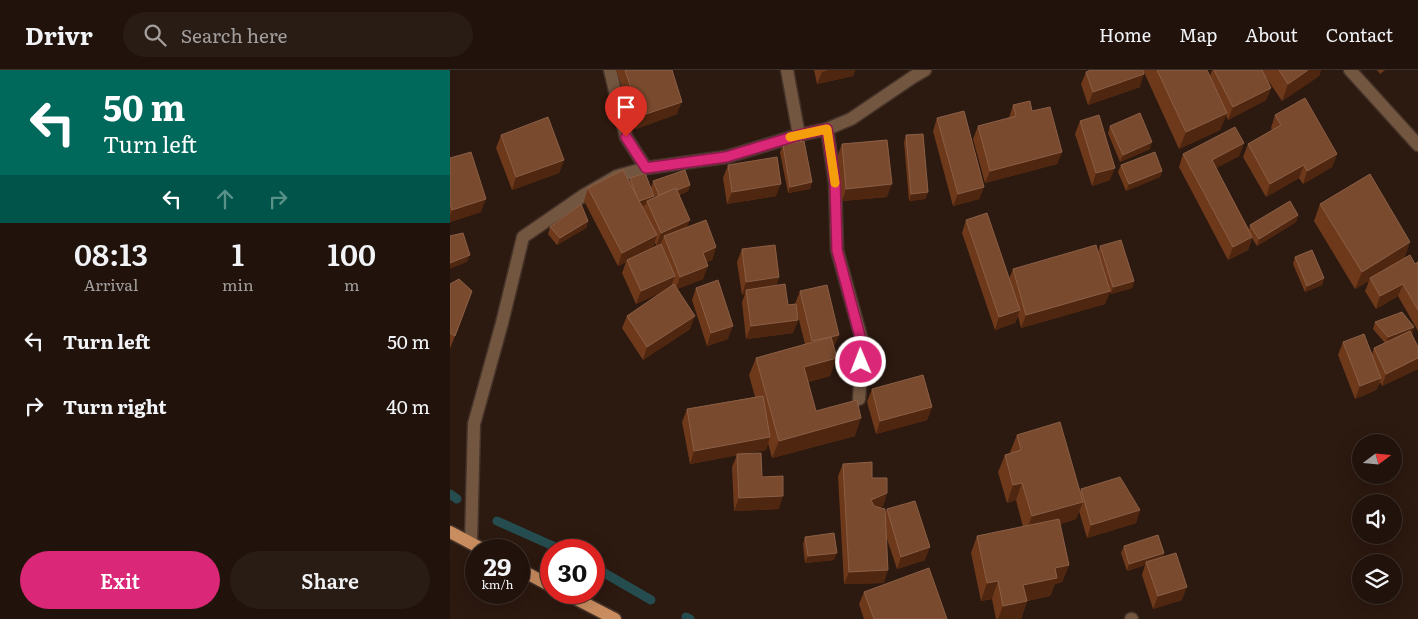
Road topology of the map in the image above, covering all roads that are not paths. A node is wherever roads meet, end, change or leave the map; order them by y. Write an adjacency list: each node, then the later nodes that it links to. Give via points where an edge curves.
1 (610, 70): 8 (street, via 626,137)
2 (786, 70): 6 (street)
3 (925, 70): 5 (street, via 850,119)
4 (1350, 70): 7 (street)
5 (827, 129): 6 (street); 9 (street, via 835,182 837,250 862,344)
6 (799, 135): 8 (street, via 726,157)
7 (1418, 145)
8 (646, 168): 11 (street, via 616,176 522,237 474,424)
9 (859, 399)
10 (450, 532): 12 (main road)
11 (471, 539)
12 (465, 540)
13 (587, 604): 14 (main road)
14 (616, 619)

